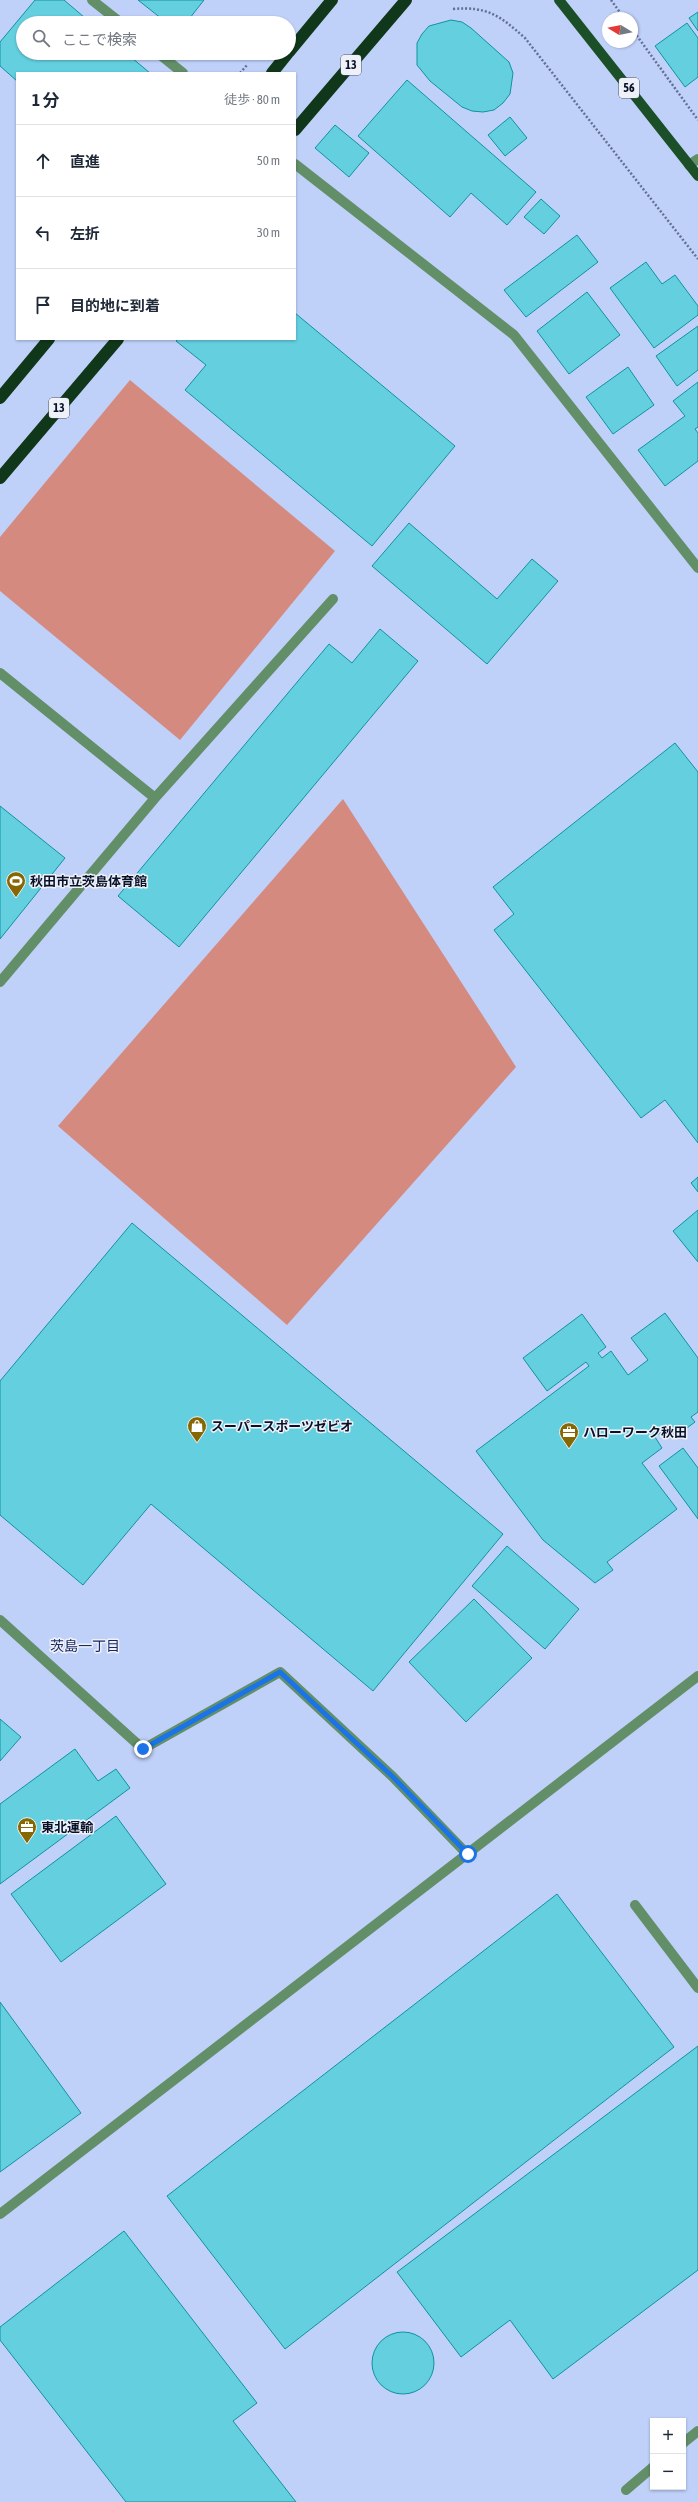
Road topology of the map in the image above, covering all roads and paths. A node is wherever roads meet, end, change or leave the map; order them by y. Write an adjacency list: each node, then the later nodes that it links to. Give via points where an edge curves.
1 (92, 0): 8 (street)
2 (332, 0): 10 (highway)
3 (406, 0): 16 (highway, 13)
4 (559, 0): 19 (main road, 56)
5 (611, 0): 7 (path)
6 (453, 9): 21 (path, via 468,8 499,16 525,38)
7 (620, 12)
8 (112, 16)
9 (638, 37): 15 (path)
10 (296, 44)
11 (167, 60): 13 (street)
12 (283, 60): 14 (highway)
13 (182, 72)
14 (273, 72)
15 (698, 120)
16 (296, 129)
17 (698, 159): 19 (street)
18 (296, 165): 26 (street, via 514,335)
19 (689, 165): 20 (main road, 56)
20 (698, 176)
21 (698, 259)
22 (48, 340): 24 (highway)
23 (117, 340): 25 (highway, 13)
24 (0, 398)
25 (0, 478)
26 (698, 568)
27 (333, 599): 29 (street)
28 (0, 673): 29 (street)
29 (155, 798): 30 (street)
30 (0, 982)
31 (0, 1620): 33 (street, via 143,1749 280,1672 393,1777)
32 (698, 1676): 33 (street)
33 (468, 1854): 36 (street)
34 (636, 1904): 35 (street)
35 (698, 1988)
36 (0, 2214)
37 (698, 2430): 38 (street)
38 (686, 2440)
39 (650, 2470): 40 (street)
40 (626, 2490)

